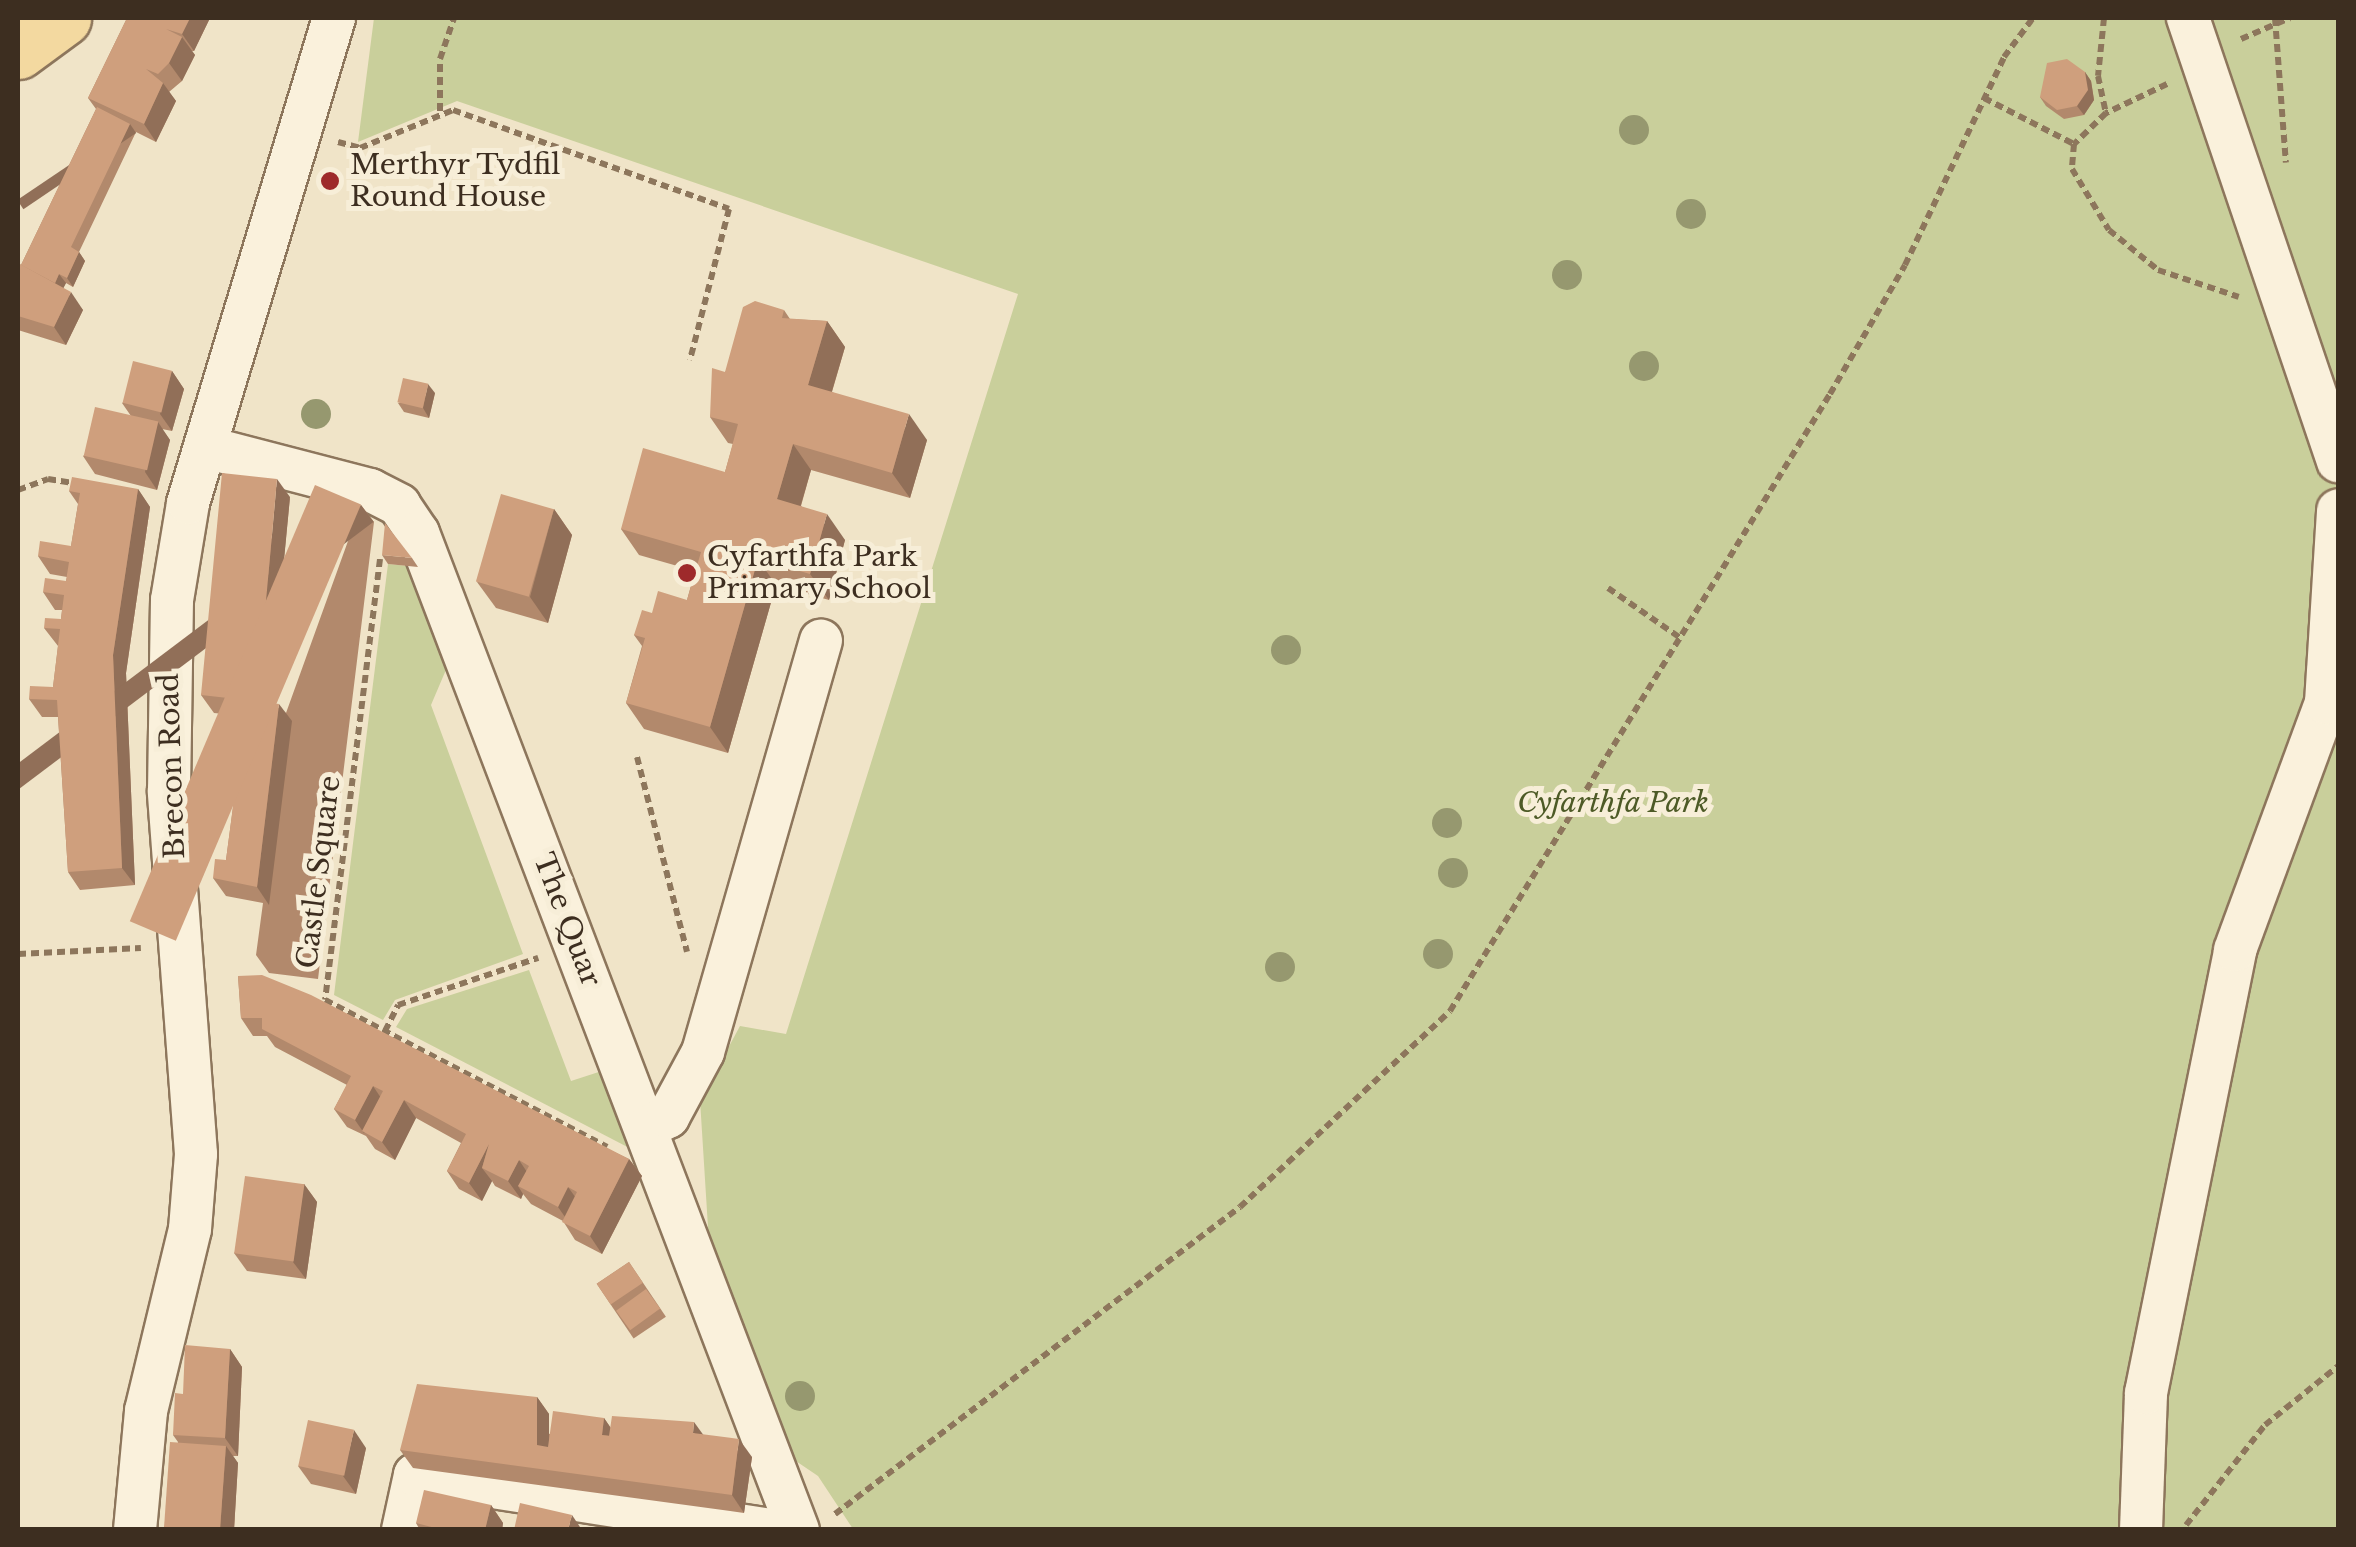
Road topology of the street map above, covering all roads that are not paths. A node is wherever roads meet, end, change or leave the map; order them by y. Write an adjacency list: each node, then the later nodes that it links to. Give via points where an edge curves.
1 (63, 18): 4 (main road)
2 (334, 18): 5 (street, Brecon Road)
3 (2188, 18): 6 (street)
4 (18, 51)
5 (204, 447): 9 (street, The Quar, via 387,498 418,533); 12 (street, Brecon Road, via 172,600 167,694 196,1154 190,1230 146,1411)
6 (2338, 462)
7 (2338, 510): 15 (street, via 2326,704 2235,950 2146,1393)
8 (822, 640): 9 (street, via 714,1021)
9 (652, 1143): 11 (street, The Quar)
10 (602, 1516): 13 (street, via 415,1475); 14 (street)
11 (811, 1525)
12 (136, 1530)
13 (403, 1530)
14 (771, 1530)
15 (2141, 1530)

